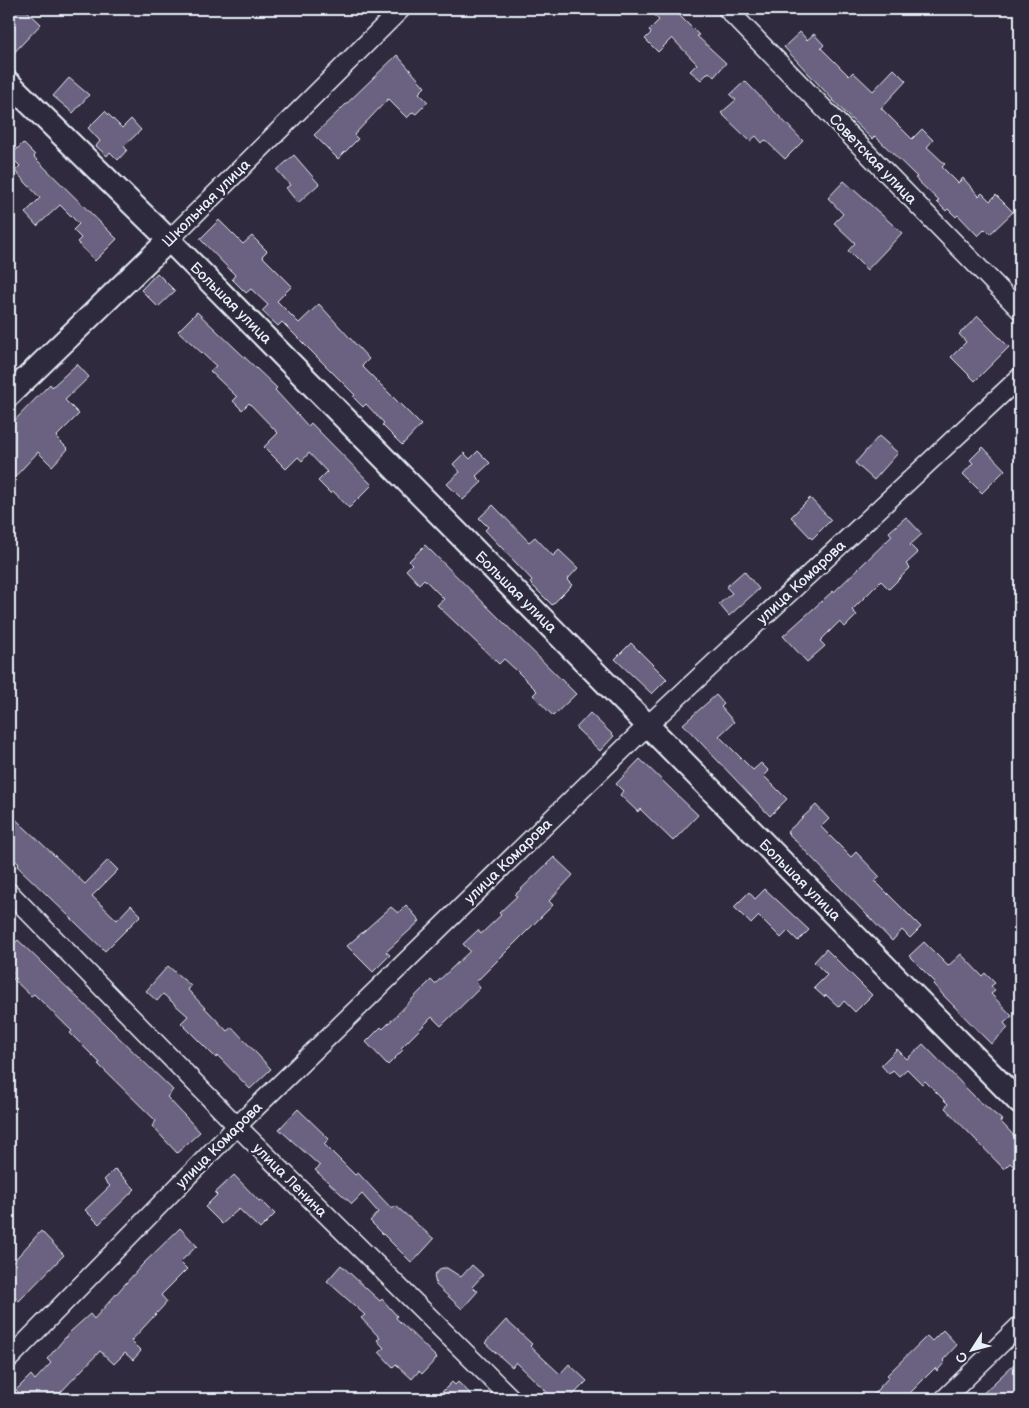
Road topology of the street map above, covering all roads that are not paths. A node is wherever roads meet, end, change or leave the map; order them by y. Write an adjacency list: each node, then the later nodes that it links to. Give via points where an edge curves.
1 (401, 9): 4 (street, Школьная улица)
2 (726, 9): 5 (street, Советская улица)
3 (9, 83): 4 (street, Большая улица)
4 (169, 240): 7 (street, Школьная улица); 8 (street, Большая улица)
5 (1020, 310)
6 (1020, 377): 8 (street, улица Комарова)
7 (9, 395)
8 (648, 725): 10 (street, Большая улица); 11 (street, улица Комарова)
9 (9, 892): 11 (street, улица Ленина)
10 (1020, 1103)
11 (237, 1126): 13 (street, улица Комарова); 14 (street, улица Ленина)
12 (1020, 1325): 15 (street)
13 (9, 1359)
14 (512, 1399)
15 (944, 1399)

